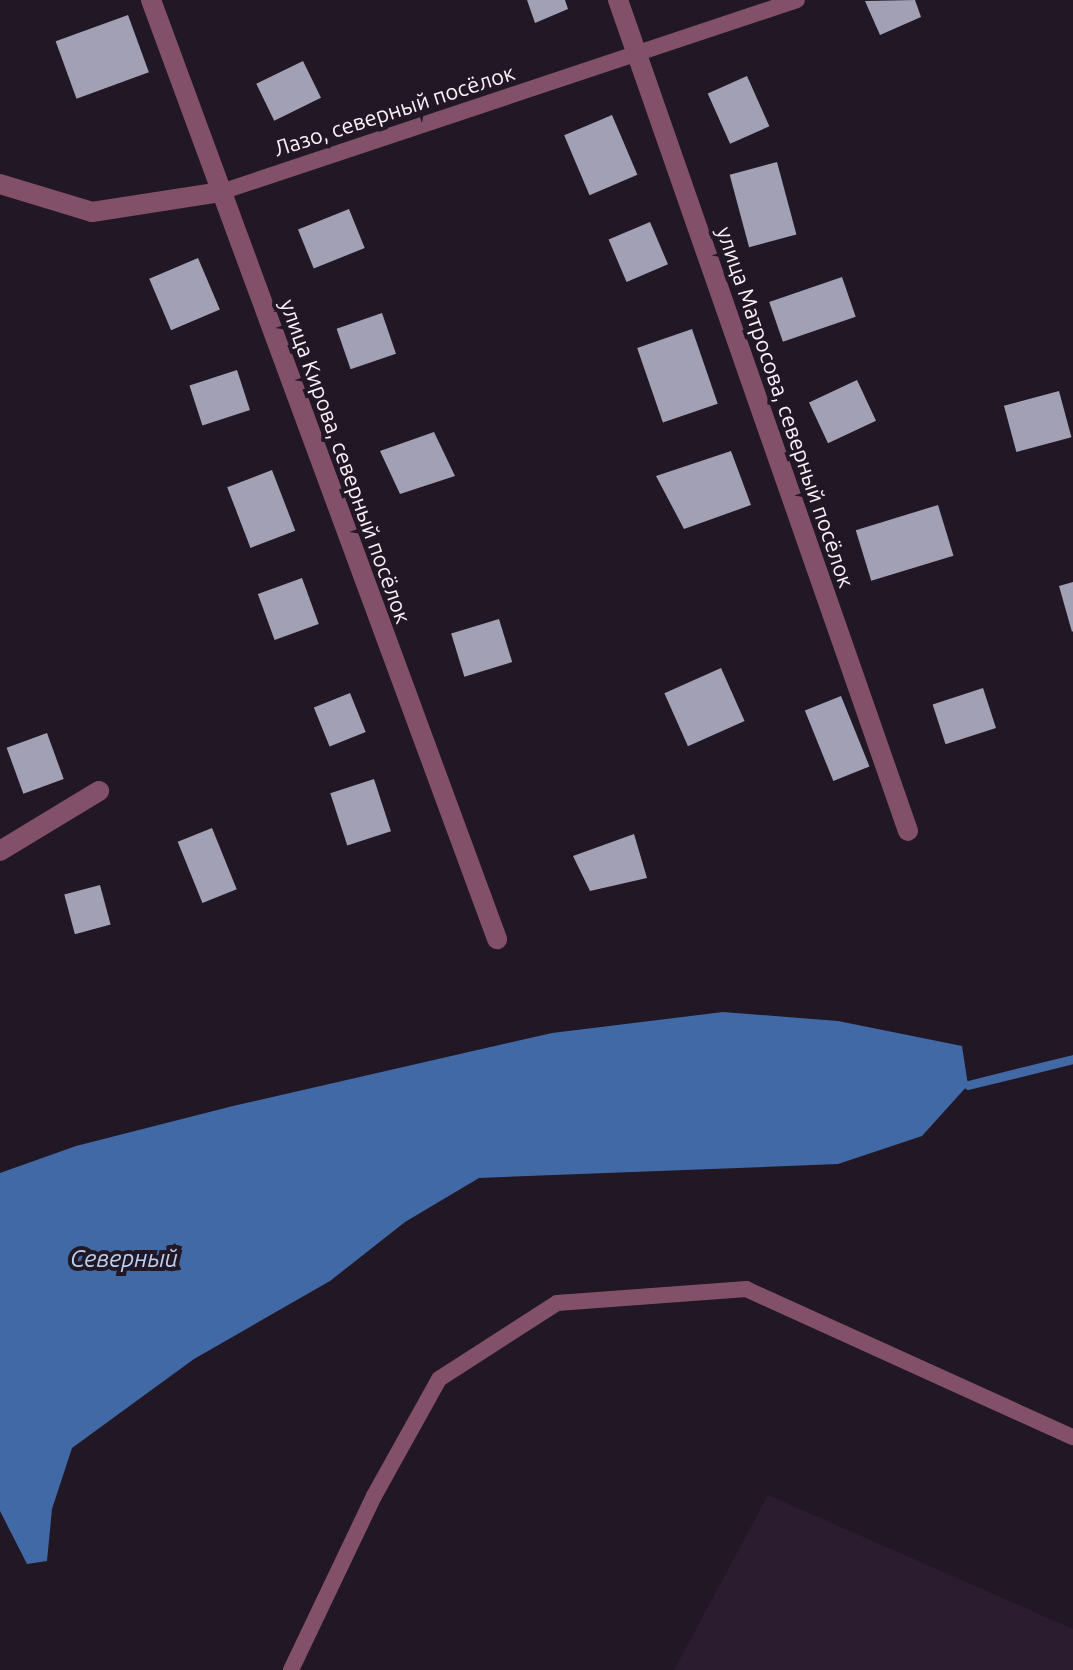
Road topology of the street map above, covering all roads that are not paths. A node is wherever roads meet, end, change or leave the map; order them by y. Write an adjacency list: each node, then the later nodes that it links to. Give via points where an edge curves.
1 (151, 0): 6 (street, улица Кирова, северный посёлок)
2 (618, 0): 4 (street, улица Матросова, северный посёлок)
3 (797, 0): 4 (lane, Лазо, северный посёлок)
4 (639, 56): 6 (lane, Лазо, северный посёлок); 8 (street, улица Матросова, северный посёлок)
5 (0, 184): 6 (street, Лазо, северный посёлок, via 92,212)
6 (221, 192): 10 (street, улица Кирова, северный посёлок)
7 (99, 791): 9 (street)
8 (908, 831)
9 (0, 851)
10 (497, 939)
11 (1073, 1437): 12 (lane, via 746,1289 557,1303 439,1379 374,1496)
12 (291, 1670)

